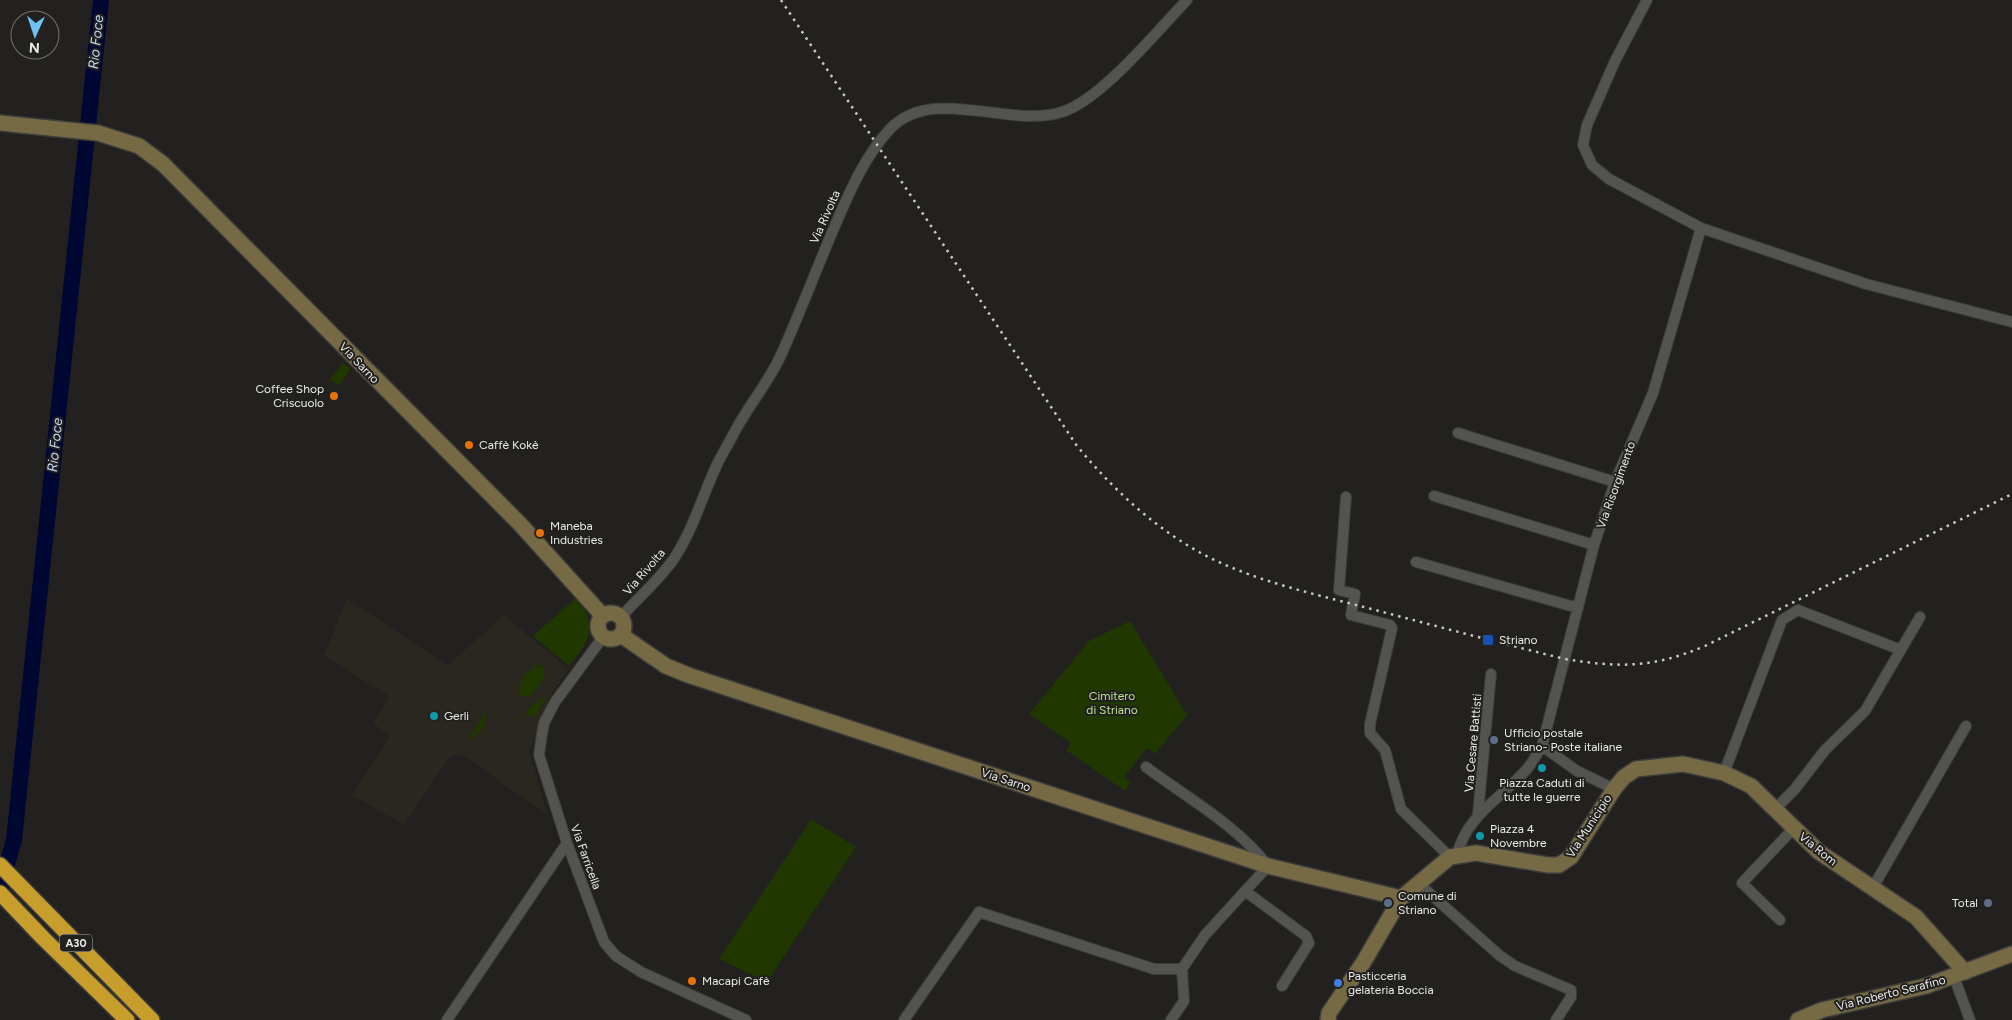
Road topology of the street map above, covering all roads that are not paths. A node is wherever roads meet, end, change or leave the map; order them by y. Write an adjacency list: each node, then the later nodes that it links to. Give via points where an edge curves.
1 (1187, 0): 15 (street, Via Rivolta, via 1103,87 1062,113 1015,116 956,108 929,110 911,114 892,127 866,162 847,197 780,357 715,469 689,533 672,562)
2 (1647, 0): 4 (street, via 1592,112 1584,134 1584,150 1592,166 1609,179)
3 (0, 123): 13 (main road, Via Sarno, via 98,133 139,146 163,164 520,524)
4 (1701, 228): 5 (street, via 1866,284); 7 (street, Via Risorgimento, via 1653,393)
5 (2012, 322)
6 (1458, 432): 7 (street)
7 (1615, 482): 10 (street, Via Risorgimento)
8 (1346, 496): 30 (street, via 1339,590 1356,594 1351,614 1392,628 1370,733 1385,750 1401,808)
9 (1434, 496): 10 (street)
10 (1594, 545): 12 (street, Via Risorgimento)
11 (1416, 562): 12 (street)
12 (1578, 608): 21 (street, Via Risorgimento)
13 (603, 616): 15 (main road, via 610,614); 17 (main road, via 598,626)
14 (1920, 617): 18 (street)
15 (620, 618): 16 (main road, via 624,628)
16 (621, 634): 17 (main road, via 610,639); 32 (main road, Via Sarno, via 666,666 688,675)
17 (603, 636): 29 (street, Via Farricella, via 555,702 542,734 539,754)
18 (1901, 650): 24 (street, via 1798,610 1782,620); 26 (street, via 1865,711 1825,750)
19 (1491, 674): 27 (street, Via Cesare Battisti)
20 (1966, 726): 34 (street)
21 (1542, 746): 25 (street, via 1577,770); 27 (street, Via Risorgimento, via 1527,769)
22 (1654, 766): 24 (main road, Via Rom, via 1683,764); 25 (main road, Via Municipio, via 1636,769)
23 (1146, 767): 32 (street, via 1238,835 1256,850)
24 (1724, 773): 26 (main road, Via Rom, via 1751,786)
25 (1614, 789): 30 (main road, Via Municipio, via 1571,857 1559,865 1476,853)
26 (1775, 809): 28 (main road, Via Rom)
27 (1478, 814): 30 (street, Via Risorgimento)
28 (1793, 829): 34 (main road, Via Rom, via 1819,852); 38 (street, via 1742,883)
29 (567, 843): 45 (street); 46 (street, Via Farricella, via 604,942 616,956 641,972)
30 (1454, 856): 33 (main road, Via Risorgimento)
31 (0, 865): 44 (highway, A30)
32 (1268, 866): 35 (street); 37 (main road, Via Sarno)
33 (1418, 883): 37 (main road, Via Risorgimento); 50 (street, via 1499,956 1571,990 1571,997)
34 (1872, 889): 41 (main road, Via Rom, via 1916,917)
35 (1246, 891): 40 (street, via 1206,935); 42 (street, via 1306,936 1309,943)
36 (0, 893): 43 (highway, A30)
37 (1401, 898): 49 (main road, Via Risorgimento, via 1329,1013)
38 (1780, 920)
39 (2012, 954): 41 (main road, Via Roberto Serafino)
40 (1182, 969): 47 (street, via 1154,969 978,912); 48 (street, via 1184,1001)
41 (1960, 974): 51 (main road, Via Roberto Serafino, via 1926,986 1822,1010); 52 (street)
42 (1282, 986)
43 (128, 1020)
44 (152, 1020)
45 (447, 1020)
46 (746, 1020)
47 (904, 1020)
48 (1171, 1020)
49 (1328, 1020)
50 (1556, 1020)
51 (1798, 1020)
52 (1970, 1020)

